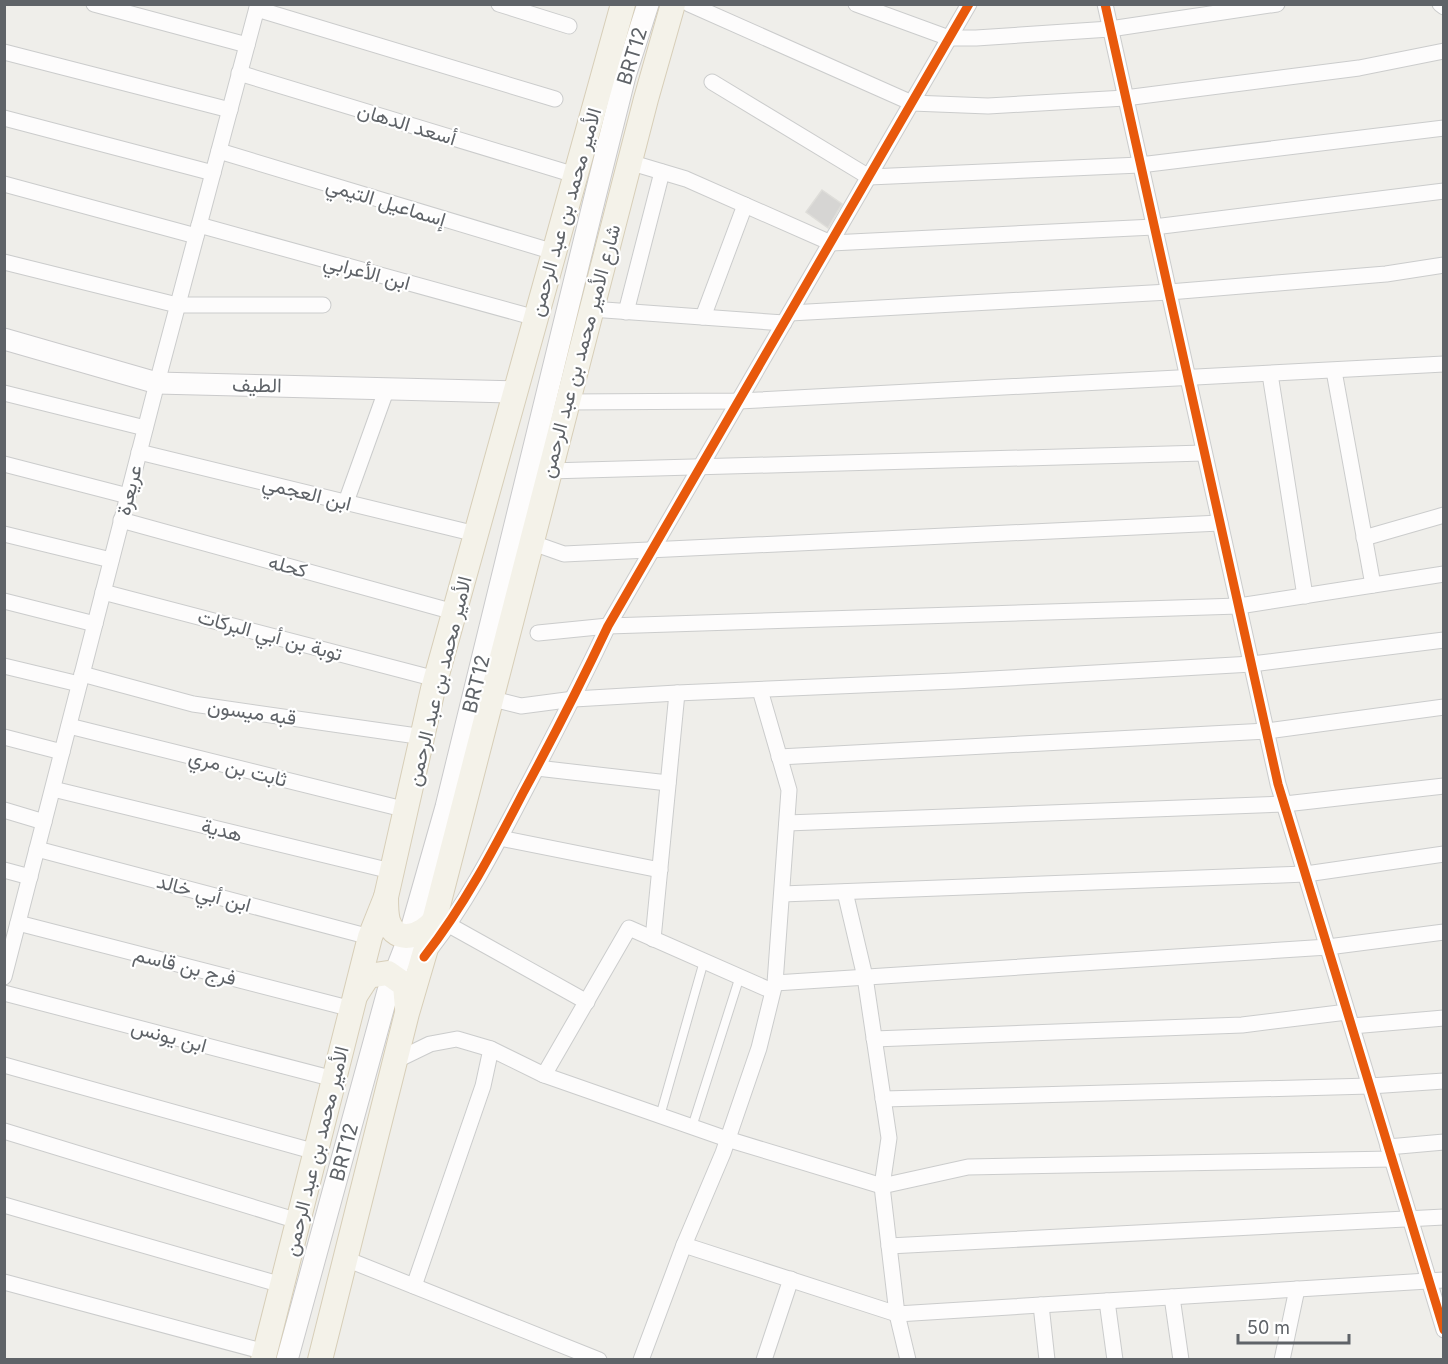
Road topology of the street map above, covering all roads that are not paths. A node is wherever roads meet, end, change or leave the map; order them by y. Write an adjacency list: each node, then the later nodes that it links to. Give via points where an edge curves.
1 (94, 4): 16 (street)
2 (499, 4): 13 (street)
3 (623, 4): 33 (main road, الأمير محمد بن عبد الرحمن)
4 (648, 4): 130 (main road, BRT12, via 625,76 446,807)
5 (673, 4): 23 (main road, شارع الأمير محمد بن عبد الرحمن)
6 (684, 4): 23 (street)
7 (689, 4): 24 (street)
8 (856, 4): 15 (street)
9 (969, 4): 15 (street)
10 (1105, 4): 14 (street)
11 (1277, 4): 14 (street)
12 (257, 7): 16 (street, عريعرة); 22 (street)
13 (569, 26)
14 (1110, 29): 15 (street); 21 (street)
15 (949, 38): 24 (street)
16 (247, 45): 19 (street, عريعرة)
17 (1443, 51): 21 (street, via 1359,68)
18 (4, 52): 25 (street)
19 (240, 73): 25 (street, عريعرة); 33 (street, أسعد الدهان)
20 (712, 82): 34 (street)
21 (1125, 98): 24 (street, via 988,106); 30 (street)
22 (555, 99)
23 (646, 99): 29 (main road, شارع الأمير محمد بن عبد الرحمن)
24 (912, 103): 34 (street)
25 (230, 111): 28 (street, عريعرة)
26 (4, 118): 32 (street)
27 (1443, 128): 30 (street)
28 (219, 151): 32 (street, عريعرة); 41 (street, إسماعيل التيمي)
29 (629, 162): 31 (street); 47 (main road, شارع الأمير محمد بن عبد الرحمن)
30 (1140, 165): 34 (street); 38 (street)
31 (662, 172): 37 (street); 48 (street)
32 (213, 173): 39 (street, عريعرة)
33 (575, 175): 41 (main road, الأمير محمد بن عبد الرحمن)
34 (869, 177): 40 (street)
35 (4, 184): 39 (street, ابن الأعرابي)
36 (1443, 191): 38 (street)
37 (745, 205): 40 (street); 49 (street)
38 (1154, 227): 40 (street); 44 (street)
39 (197, 231): 45 (street, عريعرة); 50 (street, ابن الأعرابي)
40 (831, 243): 51 (street)
41 (554, 252): 50 (main road, الأمير محمد بن عبد الرحمن)
42 (4, 262): 45 (street)
43 (1443, 265): 44 (street, via 1386,274)
44 (1168, 292): 51 (street); 56 (street)
45 (177, 305): 46 (street); 57 (street, عريعرة)
46 (323, 305)
47 (591, 309): 48 (street); 62 (main road, شارع الأمير محمد بن عبد الرحمن)
48 (626, 312): 49 (street)
49 (703, 317): 51 (street)
50 (536, 318): 59 (main road, الأمير محمد بن عبد الرحمن)
51 (787, 318): 61 (street)
52 (4, 339): 57 (main road, الطيف)
53 (1443, 364): 54 (street)
54 (1334, 371): 55 (street); 76 (street)
55 (1270, 374): 56 (street); 83 (street)
56 (1188, 379): 61 (street); 65 (street)
57 (157, 383): 58 (main road, الطيف); 63 (street, عريعرة)
58 (387, 388): 59 (main road, الطيف); 70 (street)
59 (515, 392): 75 (main road, الأمير محمد بن عبد الرحمن)
60 (4, 393): 63 (street)
61 (739, 401): 62 (street); 67 (street)
62 (567, 402): 68 (main road, شارع الأمير محمد بن عبد الرحمن)
63 (145, 428): 64 (street, عريعرة)
64 (139, 452): 69 (street, عريعرة); 70 (street, ابن العجمي)
65 (1204, 453): 67 (street); 73 (street)
66 (4, 464): 69 (street)
67 (700, 468): 68 (street); 78 (street)
68 (549, 471): 77 (main road, شارع الأمير محمد بن عبد الرحمن)
69 (128, 496): 72 (street, عريعرة)
70 (346, 502): 75 (street, ابن العجمي)
71 (1443, 515): 76 (street)
72 (122, 520): 79 (street, عريعرة); 86 (street, كحله)
73 (1220, 523): 78 (street); 85 (street)
74 (4, 534): 79 (street)
75 (476, 534): 86 (main road, الأمير محمد بن عبد الرحمن)
76 (1364, 538): 81 (street)
77 (530, 542): 78 (street, via 564,554); 97 (main road, شارع الأمير محمد بن عبد الرحمن)
78 (652, 550): 88 (street)
79 (111, 560): 82 (street, عريعرة)
80 (1443, 574): 81 (street)
81 (1373, 585): 83 (street)
82 (103, 592): 87 (street, عريعرة); 94 (street, توبة بن أبي البركات)
83 (1305, 596): 85 (street)
84 (4, 601): 87 (street)
85 (1239, 606): 88 (street); 91 (street)
86 (454, 612): 94 (main road, الأمير محمد بن عبد الرحمن)
87 (95, 624): 93 (street, عريعرة)
88 (608, 626): 89 (street); 98 (street)
89 (538, 633)
90 (1443, 640): 91 (street)
91 (1252, 664): 95 (street); 101 (street)
92 (4, 666): 93 (street, قبه ميسون)
93 (81, 679): 100 (street, عريعرة); 103 (street, قبه ميسون, via 193,704)
94 (436, 679): 103 (main road, الأمير محمد بن عبد الرحمن)
95 (760, 690): 96 (street); 105 (street)
96 (677, 693): 98 (street); 107 (street)
97 (489, 698): 98 (street, via 521,706); 127 (main road)
98 (574, 699): 106 (street)
99 (1443, 707): 101 (street)
100 (69, 726): 104 (street, عريعرة); 112 (street, ثابت بن مري)
101 (1266, 731): 105 (street); 110 (street)
102 (4, 737): 104 (street)
103 (424, 737): 112 (main road, الأمير محمد بن عبد الرحمن)
104 (62, 752): 109 (street, عريعرة)
105 (779, 757): 114 (street, via 789,790)
106 (537, 768): 107 (street); 115 (street)
107 (668, 783): 119 (street)
108 (1443, 786): 110 (street)
109 (53, 789): 113 (street, عريعرة); 120 (street, هدية)
110 (1285, 804): 114 (street); 121 (street)
111 (4, 810): 113 (street)
112 (407, 810): 120 (main road, الأمير محمد بن عبد الرحمن)
113 (44, 822): 116 (street, عريعرة)
114 (787, 823): 124 (street)
115 (500, 838): 119 (street); 127 (street)
116 (37, 849): 122 (street, عريعرة); 129 (street, ابن أبي خالد)
117 (1443, 854): 121 (street)
118 (4, 870): 122 (street)
119 (660, 870): 131 (street)
120 (391, 871): 125 (main road, الأمير محمد بن عبد الرحمن)
121 (1306, 874): 123 (street); 133 (street)
122 (30, 877): 126 (street, عريعرة)
123 (845, 892): 124 (street); 138 (street)
124 (782, 894): 139 (street)
125 (386, 897): 129 (main road, الأمير محمد بن عبد الرحمن); 130 (main road, via 390,926)
126 (18, 923): 132 (street, عريعرة); 142 (street, فرج بن قاسم)
127 (442, 923): 130 (main road); 141 (street); 143 (main road, via 424,957)
128 (1443, 932): 133 (street)
129 (370, 937): 142 (main road, الأمير محمد بن عبد الرحمن)
130 (409, 937): 135 (main road, BRT12)
131 (653, 939): 134 (street); 141 (street, via 629,928)
132 (9, 942): 137 (street, عريعرة)
133 (1328, 946): 138 (street); 145 (street)
134 (704, 961): 136 (street); 155 (lane)
135 (394, 975): 142 (main road, via 382,972 368,976 359,986); 143 (main road, via 407,992); 181 (main road, BRT12)
136 (740, 976): 139 (street); 156 (lane)
137 (4, 977)
138 (865, 977): 139 (street); 146 (street)
139 (774, 987): 158 (street, via 759,1048)
140 (4, 993): 151 (street, ابن يونس)
141 (587, 1002): 150 (street)
142 (353, 1004): 151 (main road, الأمير محمد بن عبد الرحمن)
143 (406, 1013): 148 (main road)
144 (1443, 1018): 145 (street)
145 (1349, 1019): 146 (street); 153 (street)
146 (874, 1039): 154 (street)
147 (491, 1049): 148 (street, via 457,1039 430,1044); 150 (street); 174 (street, via 483,1086)
148 (395, 1062): 169 (main road)
149 (4, 1065): 160 (street)
150 (544, 1076): 155 (street)
151 (334, 1079): 160 (main road, الأمير محمد بن عبد الرحمن)
152 (1443, 1081): 153 (street)
153 (1370, 1086): 154 (street); 161 (street)
154 (883, 1100): 162 (street, via 889,1138)
155 (660, 1116): 156 (street)
156 (692, 1127): 158 (street)
157 (4, 1131): 166 (street)
158 (727, 1139): 162 (street); 167 (street)
159 (1443, 1142): 161 (street)
160 (315, 1152): 166 (main road, الأمير محمد بن عبد الرحمن)
161 (1390, 1153): 162 (street, via 968,1167); 165 (street)
162 (882, 1186): 168 (street)
163 (4, 1205): 173 (street)
164 (1443, 1217): 165 (street)
165 (1410, 1220): 168 (street); 171 (street)
166 (298, 1221): 173 (main road, الأمير محمد بن عبد الرحمن)
167 (684, 1245): 170 (street); 184 (street)
168 (889, 1246): 179 (street)
169 (346, 1259): 174 (street); 182 (main road)
170 (791, 1280): 179 (street); 185 (street)
171 (1436, 1281): 175 (street); 180 (street)
172 (4, 1282): 181 (street)
173 (282, 1284): 181 (main road, الأمير محمد بن عبد الرحمن)
174 (414, 1286): 183 (street)
175 (1297, 1289): 176 (street); 190 (street)
176 (1172, 1297): 177 (street); 189 (street)
177 (1107, 1301): 178 (street); 188 (street)
178 (1041, 1305): 179 (street); 187 (street)
179 (897, 1314): 186 (street)
180 (1443, 1330)
181 (271, 1357)
182 (320, 1359)
183 (599, 1359)
184 (641, 1359)
185 (764, 1359)
186 (908, 1359)
187 (1047, 1359)
188 (1115, 1359)
189 (1181, 1359)
190 (1282, 1359)

